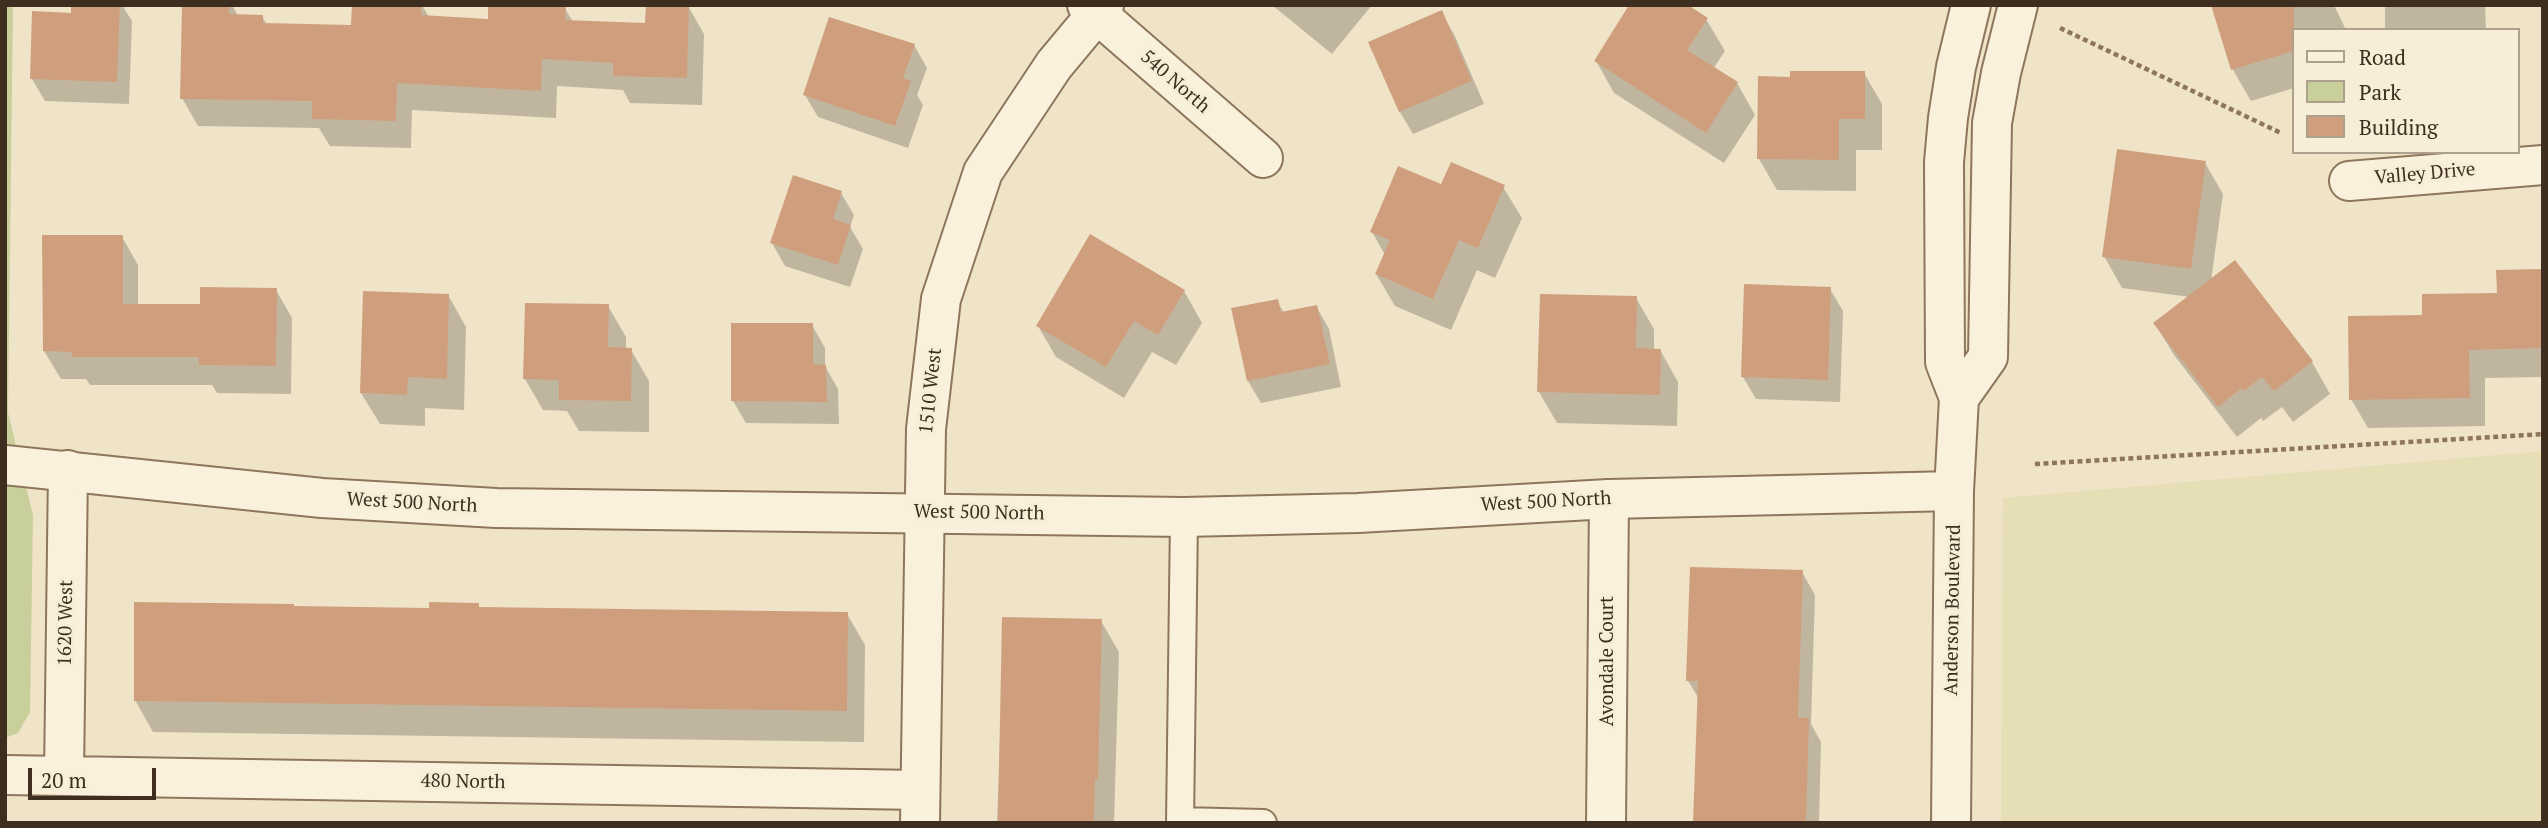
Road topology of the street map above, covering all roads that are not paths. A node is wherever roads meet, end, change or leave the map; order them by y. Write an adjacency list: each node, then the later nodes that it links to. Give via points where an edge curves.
1 (1971, 5): 7 (street, Anderson Boulevard, via 1956,67 1944,162 1945,362)
2 (2018, 5): 7 (street, via 1992,123 1988,357)
3 (1096, 8): 4 (street, 540 North); 12 (street, 1510 West, via 983,172 941,299 926,429)
4 (1263, 158)
5 (2543, 165): 6 (street, Valley Drive)
6 (2349, 181)
7 (1959, 398): 10 (street, Anderson Boulevard)
8 (5, 465): 9 (street, West 500 North)
9 (68, 470): 12 (street, West 500 North, via 321,498 496,508); 15 (street, 1620 West)
10 (1954, 491): 11 (street, West 500 North); 20 (street, Anderson Boulevard)
11 (1609, 499): 13 (street, West 500 North); 19 (street, Avondale Court)
12 (923, 512): 13 (street, West 500 North); 16 (street, 1510 West)
13 (1184, 517): 17 (lane)
14 (5, 775): 15 (street, 480 North)
15 (64, 775): 16 (street, 480 North)
16 (920, 806)
17 (1180, 822): 18 (lane)
18 (1263, 823)
19 (1606, 823)
20 (1951, 823)

